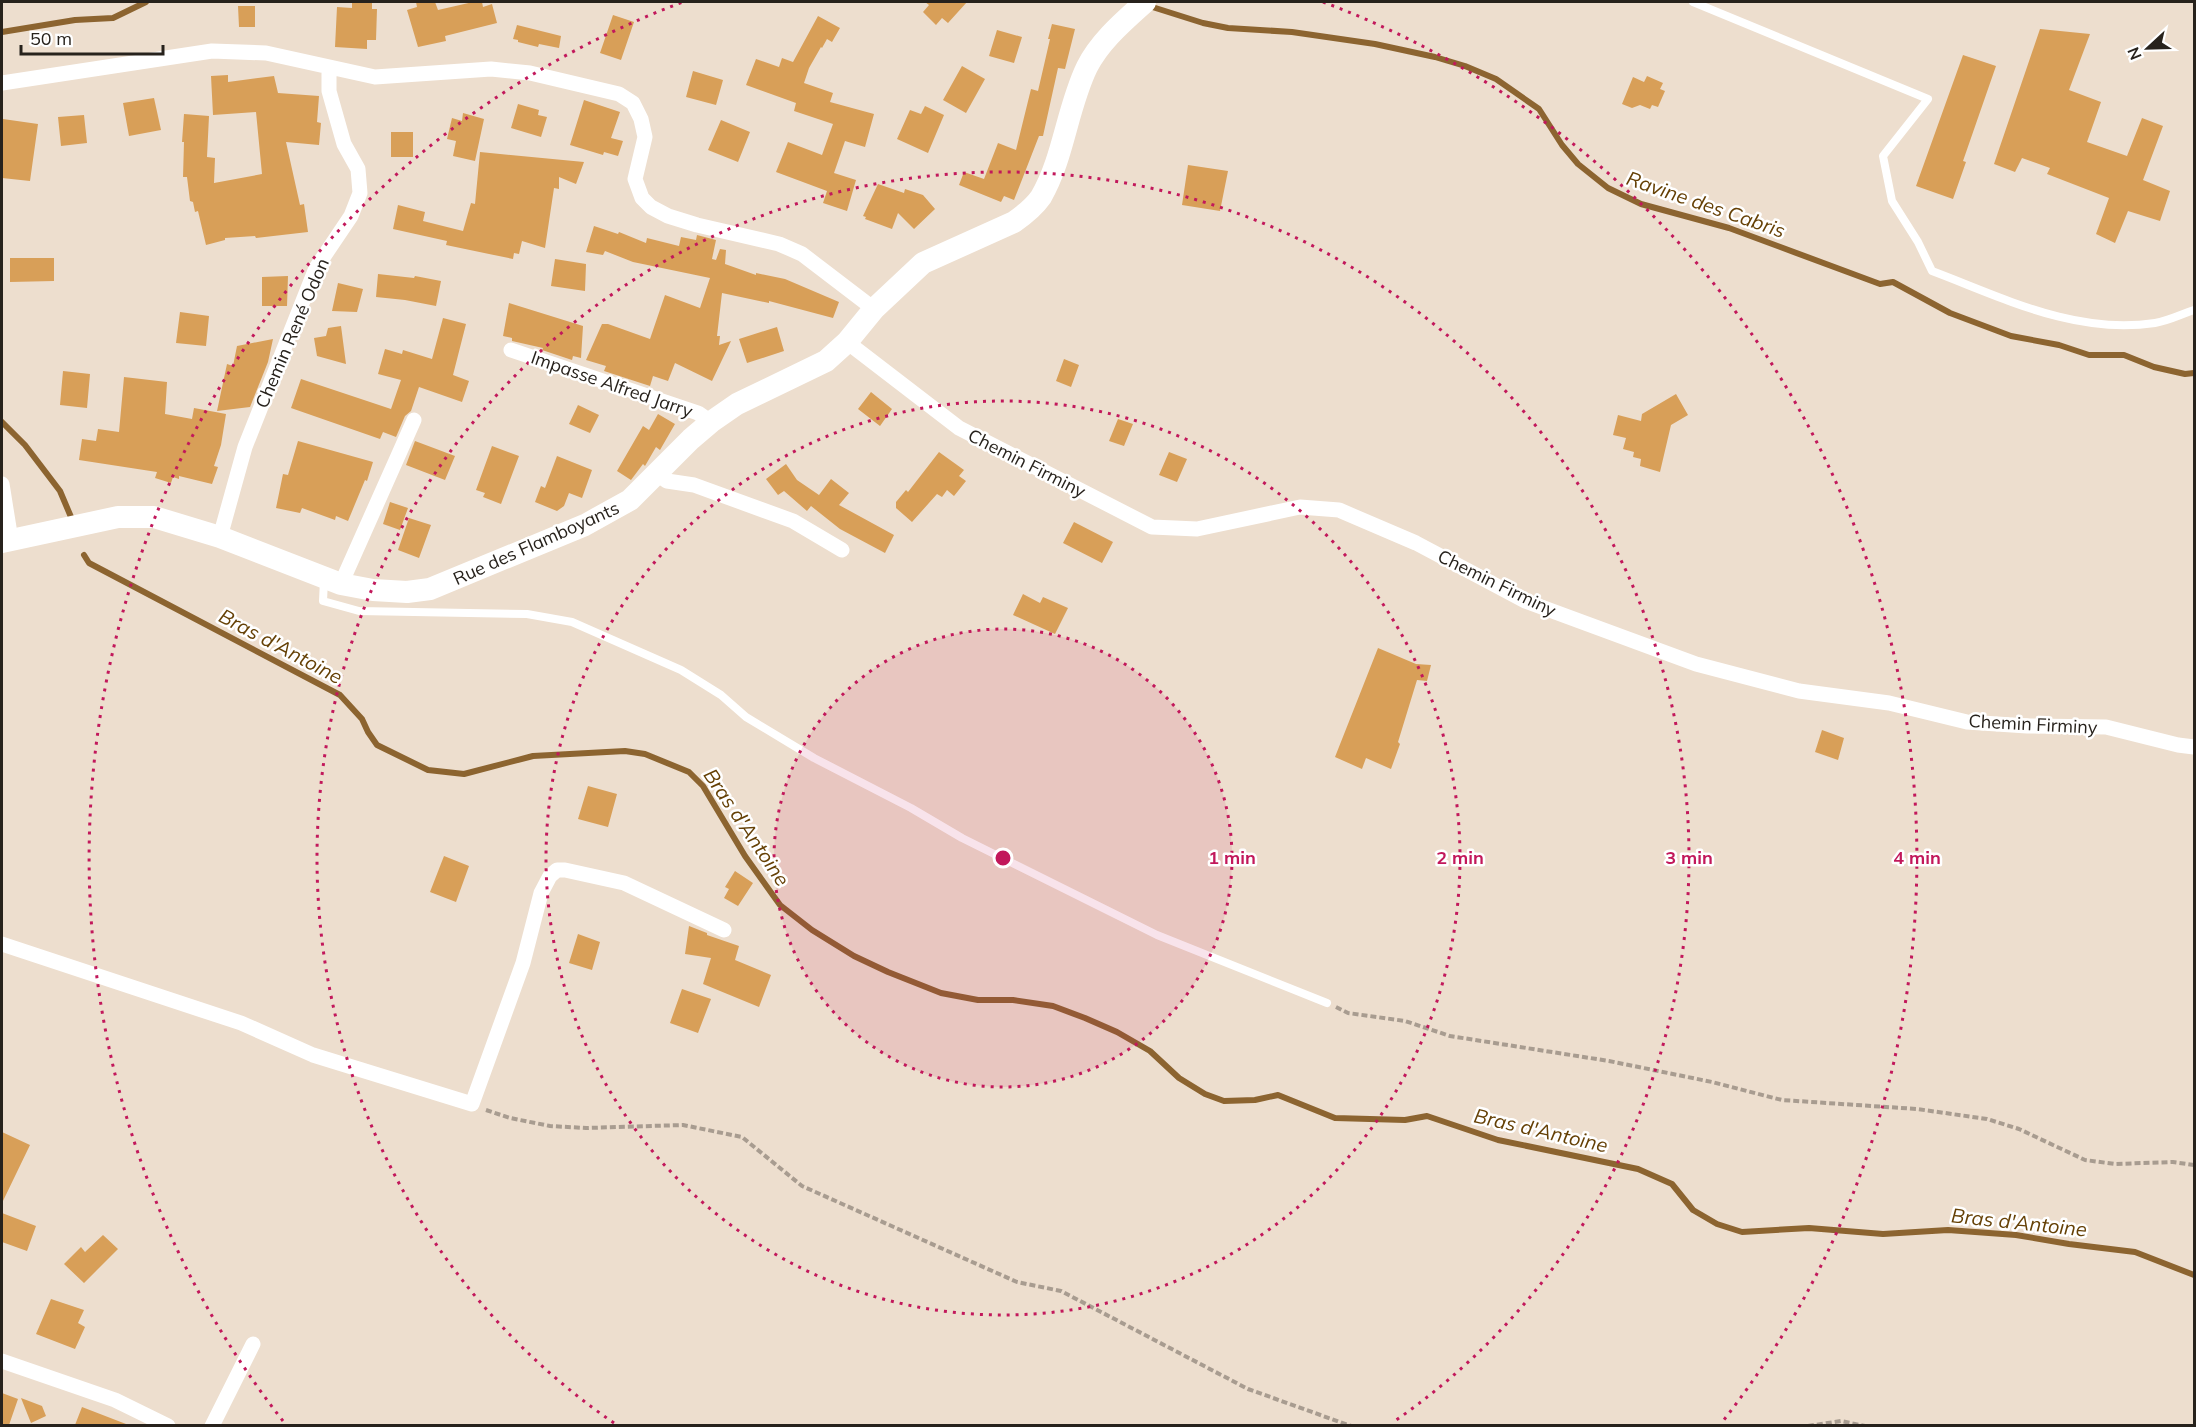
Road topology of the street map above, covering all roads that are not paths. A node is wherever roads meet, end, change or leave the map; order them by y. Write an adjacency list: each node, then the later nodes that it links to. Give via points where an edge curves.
1 (1693, 2): 6 (lane, via 1928,99 1883,156 1892,201 1932,271 2059,318 2104,326 2156,323)
2 (1138, 8): 5 (main road, Rue des Flamboyants, via 1105,40 1088,64 1040,199 1014,222 923,263)
3 (329, 67): 4 (street, via 266,53 212,51); 5 (street, via 375,77 491,69 530,73 619,94 633,103 641,119 645,137 635,179 642,198 651,207 668,216 778,244 802,254); 13 (street, Chemin René Odon, via 329,91 344,144 358,169 360,193 351,216 316,268 245,447)
4 (2, 83)
5 (874, 309): 7 (main road, Rue des Flamboyants)
6 (2194, 310)
7 (847, 342): 10 (main road, Rue des Flamboyants, via 826,362 737,404); 17 (street, Chemin Firminy, via 959,428 1152,526 1197,529 1300,507 1339,510 1416,543 1525,601 1696,664 1799,691 1889,703 1967,722 2106,727)
8 (511, 350): 10 (street, Impasse Alfred Jarry, via 698,413)
9 (414, 420): 16 (street)
10 (711, 422): 11 (main road, Rue des Flamboyants)
11 (657, 474): 15 (street, via 667,481 694,485 794,521); 16 (main road, Rue des Flamboyants, via 630,500 585,525 430,589 373,590)
12 (2, 484): 14 (street)
13 (220, 537): 14 (main road, Rue des Flamboyants, via 154,517 118,517); 16 (main road, Rue des Flamboyants)
14 (6, 541)
15 (842, 550)
16 (333, 581): 20 (lane, via 323,601 359,611 527,614 572,622 681,670 721,695 746,717 814,758 962,838 1157,935)
17 (2194, 747)
18 (724, 930): 19 (street, via 624,883 557,870 541,893 523,963 472,1104 313,1054 241,1023)
19 (2, 944)
20 (1328, 1003)
21 (253, 1344): 24 (street)
22 (2, 1361): 23 (street, via 115,1400)
23 (168, 1425)
24 (212, 1425)

